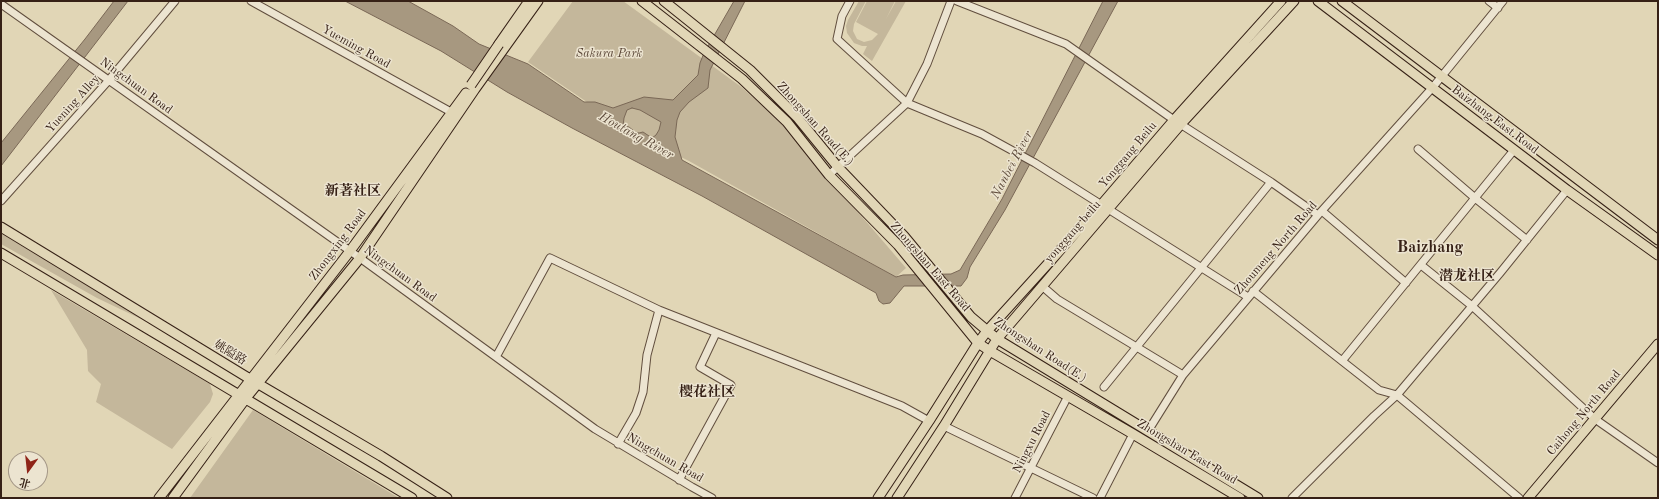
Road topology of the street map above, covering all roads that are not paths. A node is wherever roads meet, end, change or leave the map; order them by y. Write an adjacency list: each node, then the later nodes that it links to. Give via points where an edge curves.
1 (176, 1): 20 (street, Yuening Alley)
2 (250, 1): 24 (street, Yueming Road)
3 (529, 1): 18 (main road, Zhongxing Road)
4 (538, 1): 18 (main road, Zhongxing Road)
5 (642, 1): 29 (main road, Zhongshan East Road, via 742,79 787,122)
6 (664, 1): 28 (main road, Zhongshan Road(E.), via 750,70 797,118)
7 (850, 1): 23 (street, via 842,16 837,39)
8 (951, 1): 23 (street, via 927,64)
9 (957, 1): 25 (street, via 1066,44)
10 (1281, 1): 25 (main road, Yonggang Beilu)
11 (1294, 1): 25 (main road)
12 (1318, 1): 22 (main road, Baizhang East Road)
13 (1342, 1): 19 (main road, Baizhang East Road)
14 (1489, 1): 17 (street)
15 (1503, 1): 17 (street, Zhoumeng North Road)
16 (1, 4): 20 (street, Ningchuan Road)
17 (1498, 8): 19 (street, Zhoumeng North Road)
18 (502, 46): 21 (main road, Zhongxing Road, bridge)
19 (1442, 77): 22 (street, Zhoumeng North Road); 38 (main road, Baizhang East Road)
20 (109, 80): 33 (street, Yuening Alley); 39 (street, Ningchuan Road)
21 (473, 87): 24 (main road, Zhongxing Road); 42 (main road, Zhongxing Road)
22 (1433, 87): 27 (main road, Baizhang East Road); 35 (street, Zhoumeng North Road)
23 (907, 103): 28 (street); 34 (street, via 982,134)
24 (451, 112): 39 (main road, Zhongxing Road)
25 (1178, 122): 30 (street); 34 (main road, Yonggang Beilu)
26 (1418, 148): 32 (street)
27 (1514, 150): 31 (main road, Baizhang East Road); 32 (street)
28 (837, 166): 29 (street); 51 (main road, Zhongshan Road(E.), via 904,236 971,317)
29 (829, 175): 54 (main road, Zhongshan East Road, via 898,245)
30 (1271, 182): 35 (street); 44 (street)
31 (1567, 190): 37 (street); 41 (main road, Baizhang East Road)
32 (1475, 198): 37 (street); 43 (street)
33 (1, 201)
34 (1105, 206): 44 (street); 46 (main road, yonggang beilu); 51 (main road, Yonggang Beilu)
35 (1320, 213): 45 (street); 47 (street, Zhoumeng North Road)
36 (1, 227): 61 (main road, 姚隘路)
37 (1527, 240): 49 (street)
38 (1658, 240)
39 (350, 251): 42 (street, Ningchuan Road); 61 (main road, Zhongxing Road)
40 (1, 253): 64 (main road)
41 (1658, 255)
42 (360, 258): 58 (street, Ningchuan Road); 61 (main road, Zhongxing Road)
43 (1421, 264): 45 (street); 49 (street)
44 (1201, 267): 48 (street); 56 (street)
45 (1406, 283): 59 (street)
46 (1042, 286): 53 (main road, yonggang beilu); 56 (street, via 1057,299)
47 (1253, 291): 48 (street, Zhoumeng North Road); 59 (street)
48 (1248, 297): 60 (street, Zhoumeng North Road)
49 (1472, 306): 63 (street); 66 (street)
50 (658, 310): 52 (street); 58 (street, via 550,258); 71 (street, via 647,354 643,392 636,413)
51 (987, 331): 53 (main road, Zhongshan Road(E.)); 54 (main road, Yonggang Beilu)
52 (716, 333): 67 (street, via 902,406); 74 (street, via 700,367 731,385)
53 (997, 339): 57 (main road, yonggang beilu); 69 (main road, Zhongshan Road(E.))
54 (978, 343): 57 (main road, Zhongshan East Road); 67 (main road, Yonggang Beilu)
55 (1658, 344): 66 (main road, Caihong North Road)
56 (1137, 347): 60 (street); 62 (street)
57 (990, 351): 65 (main road, Zhongshan East Road); 68 (main road, yonggang beilu)
58 (496, 357): 71 (street, Ningchuan Road)
59 (1342, 361): 63 (street, via 1379,390)
60 (1183, 375): 69 (street, Zhoumeng North Road)
61 (254, 382): 64 (main road, Zhongxing Road); 79 (main road, 姚隘路)
62 (1104, 386)
63 (1397, 395): 88 (street); 89 (street)
64 (242, 396): 76 (main road, Zhongxing Road); 77 (main road, Zhongxing Road); 78 (main road)
65 (1068, 396): 70 (main road, Zhongshan East Road); 73 (street, Ningxu Road)
66 (1596, 419): 72 (street); 75 (main road, Caihong North Road)
67 (929, 421): 81 (main road)
68 (944, 426): 73 (street); 82 (main road, yonggang beilu)
69 (1148, 431): 87 (main road, Zhongshan East Road)
70 (1133, 434): 85 (street); 86 (main road, Zhongshan East Road)
71 (618, 444): 74 (street, Ningchuan Road)
72 (1658, 463)
73 (1031, 468): 83 (street, Ningxu Road); 84 (street)
74 (679, 480): 80 (street, Ningchuan Road)
75 (1537, 488): 90 (main road, Caihong North Road); 91 (street)
76 (159, 498)
77 (173, 498)
78 (412, 498)
79 (447, 498)
80 (712, 498)
81 (878, 498)
82 (897, 498)
83 (1015, 498)
84 (1093, 498)
85 (1100, 498)
86 (1240, 498)
87 (1258, 498)
88 (1292, 498)
89 (1519, 498)
90 (1528, 498)
91 (1536, 498)

